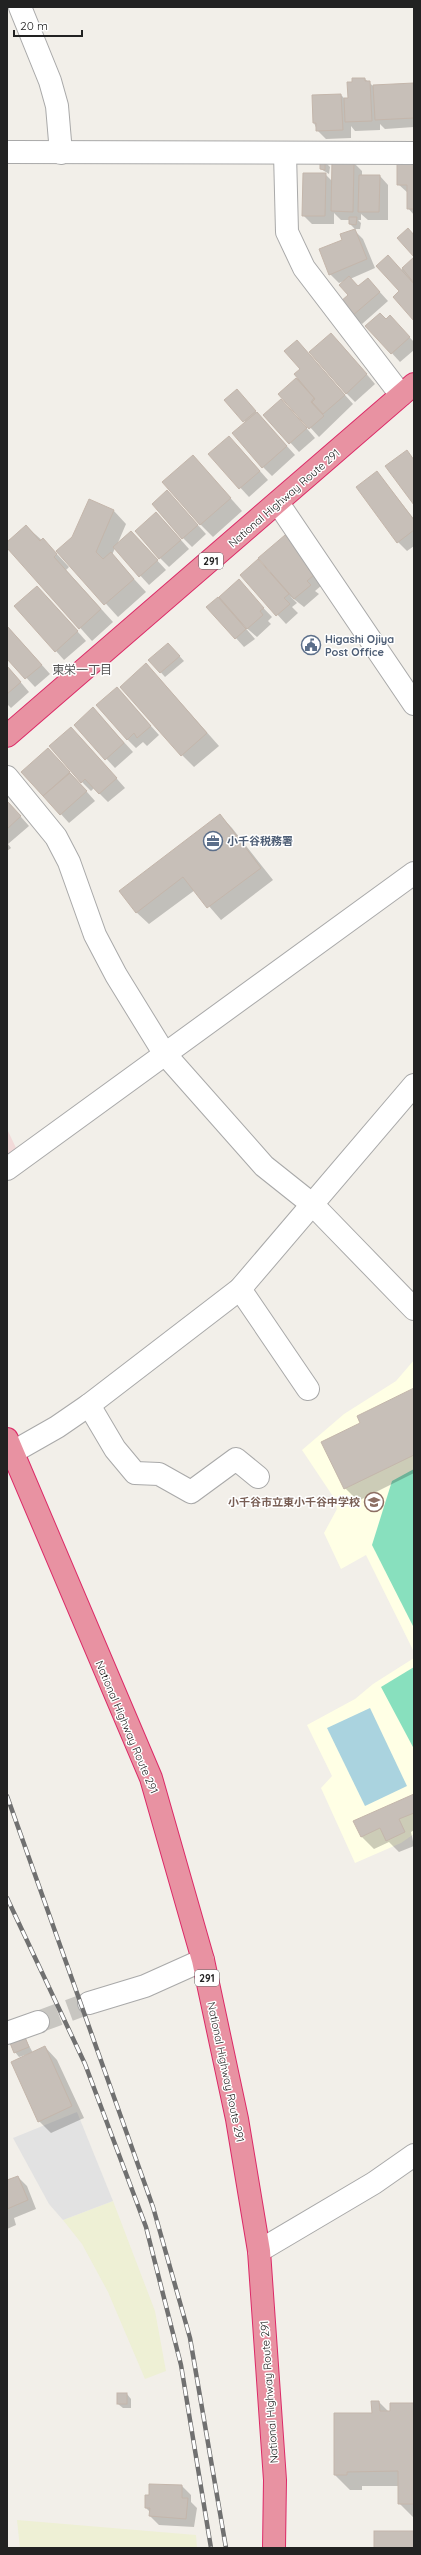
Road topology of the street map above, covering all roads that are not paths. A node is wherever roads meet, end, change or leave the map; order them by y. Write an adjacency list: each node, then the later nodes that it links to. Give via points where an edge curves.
1 (20, 7): 3 (street, via 50,81 57,106)
2 (7, 152): 3 (street)
3 (61, 153): 4 (street)
4 (285, 153): 5 (street); 6 (street, via 287,232 304,268)
5 (414, 153)
6 (408, 389): 7 (highway, National Highway Route 291 / 291)
7 (278, 504): 8 (street); 9 (highway, National Highway Route 291 / 291)
8 (414, 704)
9 (7, 736)
10 (7, 777): 12 (street, via 56,837 69,862 95,935 116,975)
11 (414, 873): 12 (street)
12 (164, 1053): 14 (street); 15 (street, via 264,1166)
13 (414, 1085): 15 (street)
14 (7, 1169)
15 (313, 1205): 16 (street); 17 (street)
16 (240, 1289): 18 (street); 19 (street)
17 (414, 1309)
18 (308, 1389)
19 (89, 1405): 20 (street, via 57,1427); 21 (street, via 115,1449 135,1472 159,1474 191,1492 236,1459)
20 (10, 1445): 22 (highway, National Highway Route 291 / 291, via 151,1778)
21 (258, 1477)
22 (203, 1960): 23 (street, via 145,1986); 27 (highway, National Highway Route 291 / 291, via 237,2119)
23 (89, 2003)
24 (38, 2022): 25 (street)
25 (7, 2033)
26 (414, 2155): 27 (street, via 374,2184)
27 (259, 2252): 28 (highway, National Highway Route 291 / 291, via 275,2480)
28 (274, 2548)

